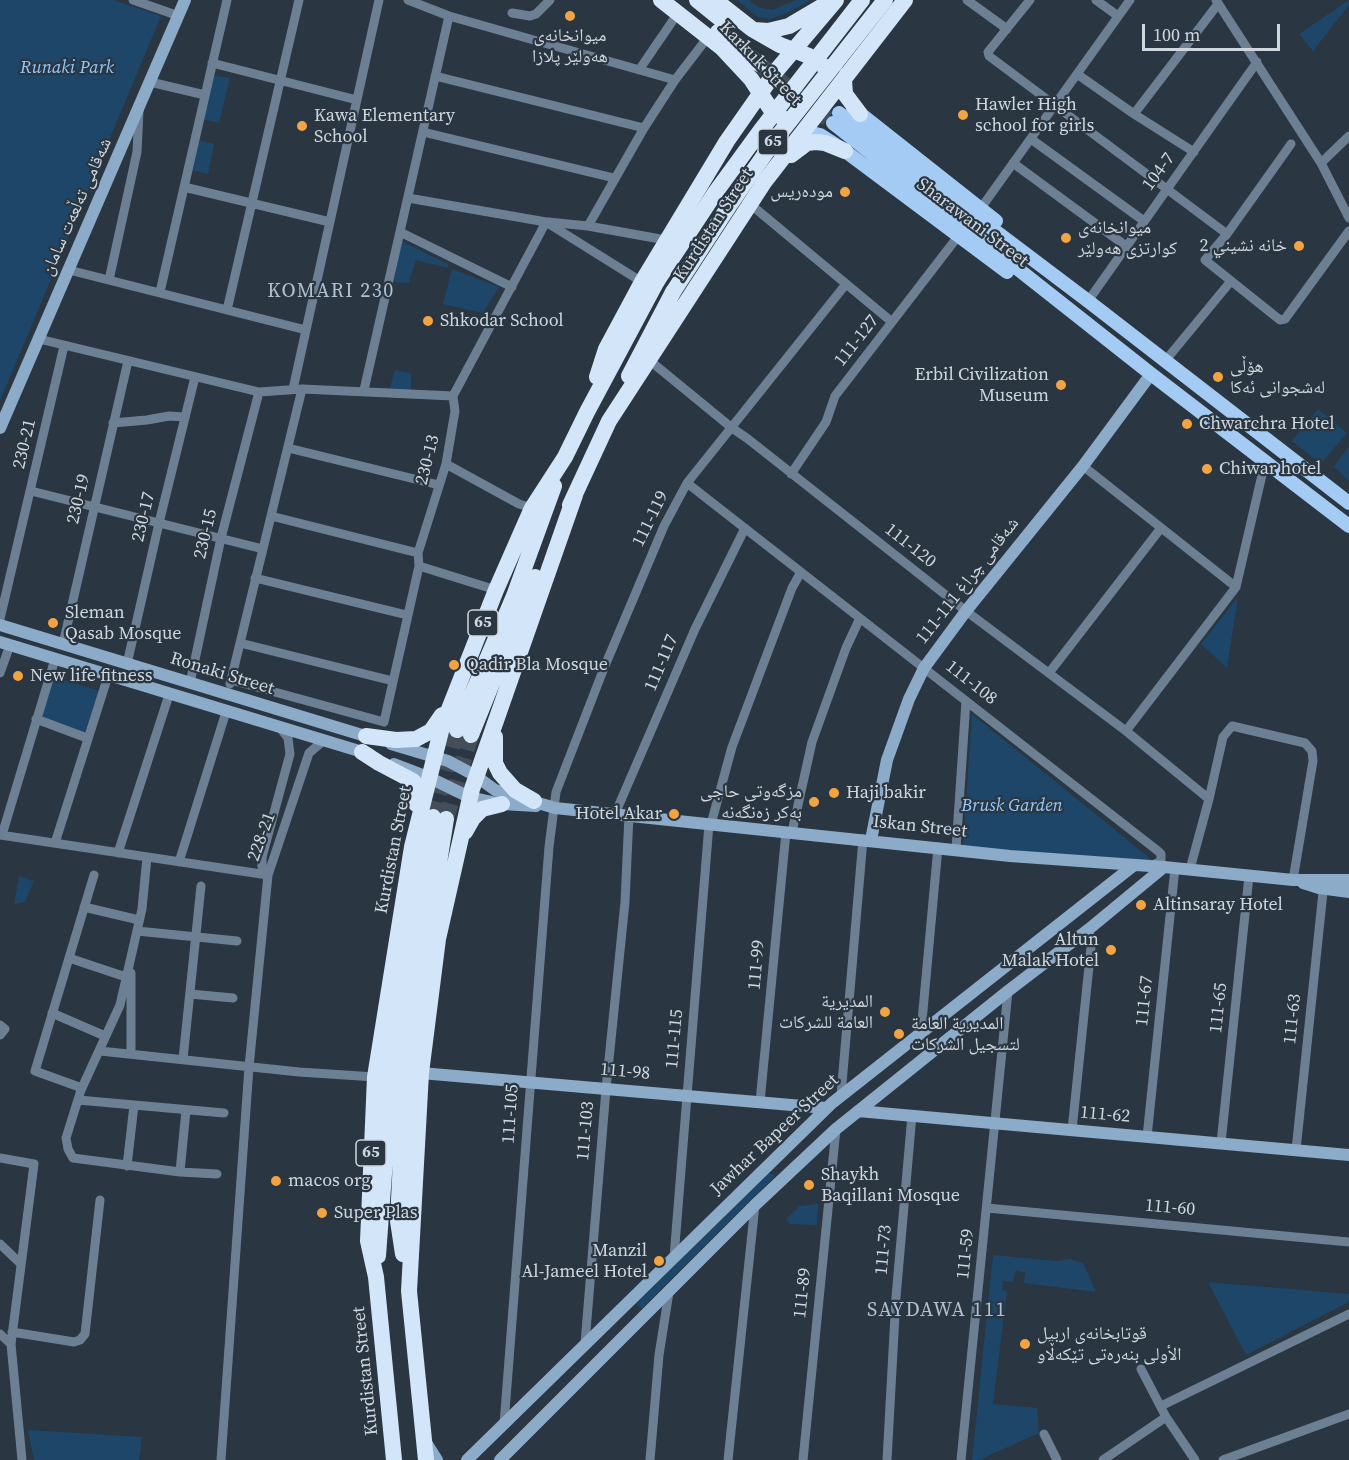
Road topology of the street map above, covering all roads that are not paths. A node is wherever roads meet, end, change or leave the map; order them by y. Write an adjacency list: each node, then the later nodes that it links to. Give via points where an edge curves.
1 (133, 0): 22 (street)
2 (185, 0): 22 (main road, شەقامی تەڵعەت سامان)
3 (227, 0): 31 (street)
4 (299, 0): 37 (street)
5 (379, 0): 42 (street)
6 (408, 0): 23 (street)
7 (550, 0): 21 (street, via 536,14)
8 (662, 0): 20 (highway, Karkuk Street)
9 (697, 0): 20 (highway, Karkuk Street, via 762,59)
10 (715, 0): 25 (highway, Karkuk Street)
11 (834, 0): 25 (highway, via 789,26 768,31); 29 (highway, Kurdistan Street / 65)
12 (862, 0): 80 (highway, Kurdistan Street / 65, bridge)
13 (885, 0): 101 (highway, Kurdistan Street / 65, bridge, via 730,203 673,292 636,359)
14 (905, 0): 33 (highway, Kurdistan Street / 65)
15 (968, 0): 26 (street)
16 (1030, 0): 26 (street)
17 (1096, 0): 24 (street)
18 (1130, 0): 24 (street)
19 (1217, 2): 30 (street); 46 (street)
20 (678, 7): 27 (highway, Karkuk Street); 32 (street)
21 (512, 13)
22 (179, 16): 38 (main road, شەقامی تەڵعەت سامان)
23 (449, 16): 32 (street); 35 (street)
24 (1118, 16): 34 (street)
25 (752, 29): 29 (highway, Karkuk Street)
26 (1007, 29): 43 (street, via 988,56)
27 (708, 37): 28 (highway, Karkuk Street); 36 (street)
28 (722, 48): 40 (highway, Karkuk Street); 52 (highway, via 747,91)
29 (794, 50): 39 (highway, Karkuk Street, via 820,62); 40 (highway, Kurdistan Street / 65)
30 (1257, 62): 55 (street, 104-7); 57 (street)
31 (212, 63): 37 (street); 41 (street)
32 (639, 70): 36 (street)
33 (849, 71): 39 (highway, Kurdistan Street / 65); 45 (highway, via 844,80 845,94)
34 (1077, 74): 43 (street); 46 (street)
35 (435, 76): 47 (street); 49 (street)
36 (675, 80): 47 (street)
37 (282, 81): 42 (street); 63 (street)
38 (150, 82): 41 (street); 44 (main road, شەقامی تەڵعەت سامان)
39 (837, 85): 45 (main road, Sharawani Street, via 844,101); 48 (highway, Kurdistan Street / 65)
40 (760, 93): 48 (highway, Karkuk Street, via 770,108); 52 (highway, Kurdistan Street / 65)
41 (205, 95): 60 (street)
42 (357, 100): 68 (street)
43 (1056, 105): 51 (street); 61 (street)
44 (139, 108): 77 (main road, شەقامی تەڵعەت سامان); 78 (street, via 137,152)
45 (860, 114): 65 (main road, Sharawani Street)
46 (1134, 114): 55 (street)
47 (644, 128): 58 (street)
48 (803, 131): 54 (main road, Sharawani Street, via 820,135); 59 (highway, Kurdistan Street / 65)
49 (423, 132): 58 (street); 62 (street)
50 (1349, 136): 57 (street)
51 (1031, 139): 56 (street); 67 (street)
52 (727, 141): 75 (highway, Kurdistan Street / 65)
53 (1291, 144): 73 (street)
54 (845, 151): 59 (highway, via 825,142 807,143); 74 (main road, Sharawani Street)
55 (1194, 152): 61 (street, 104-7)
56 (1013, 163): 65 (street); 76 (street)
57 (1320, 163): 66 (street)
58 (614, 178): 70 (street)
59 (765, 181): 64 (highway, Kurdistan Street / 65)
60 (184, 187): 63 (street); 83 (street)
61 (1167, 189): 67 (street, 104-7); 73 (street)
62 (408, 198): 69 (street); 72 (street)
63 (253, 203): 68 (street); 85 (street)
64 (750, 204): 81 (street); 91 (highway, Kurdistan Street / 65)
65 (981, 208): 84 (main road, Sharawani Street)
66 (1348, 213)
67 (1144, 221): 76 (street, 104-7)
68 (330, 222): 87 (street)
69 (546, 222): 70 (street); 80 (street); 82 (street, 230-13)
70 (588, 226): 75 (street)
71 (1349, 231): 79 (street, via 1285,319 1280,320)
72 (400, 232): 82 (street); 97 (street)
73 (1227, 234): 79 (street, via 1205,260)
74 (959, 235): 86 (street, 111-127); 90 (main road, Sharawani Street, via 1057,309)
75 (666, 240): 80 (highway, Kurdistan Street / 65)
76 (1126, 246): 84 (street, 104-7)
77 (69, 270): 78 (street); 88 (main road, شەقامی تەڵعەت سامان)
78 (109, 280): 83 (street)
79 (1231, 281): 93 (street)
80 (650, 282): 106 (highway, Kurdistan Street / 65)
81 (846, 284): 86 (street); 104 (street, 111-119)
82 (512, 287): 99 (street, 230-13)
83 (160, 292): 85 (street)
84 (1088, 301): 90 (main road, Sharawani Street, via 836,118); 93 (main road, Sharawani Street)
85 (227, 310): 87 (street)
86 (892, 322): 110 (street, 111-127, via 835,396 826,422)
87 (306, 330): 96 (street)
88 (39, 339): 89 (street); 103 (main road, شەقامی تەڵعەت سامان)
89 (64, 346): 92 (street); 113 (street, 230-21)
90 (1118, 347): 94 (main road, Sharawani Street)
91 (649, 360): 101 (highway, Kurdistan Street / 65); 104 (street, 111-120)
92 (128, 361): 95 (street); 102 (street, 230-19)
93 (1165, 361): 115 (main road, Sharawani Street)
94 (1151, 374): 107 (main road, Sharawani Street); 109 (main road, شەقامی چراغ 111-111)
95 (195, 377): 98 (street); 100 (street, 230-17)
96 (297, 389): 97 (street); 98 (street); 105 (street)
97 (364, 390): 99 (street)
98 (259, 393): 123 (street, 230-15)
99 (453, 396): 108 (street, 230-13, via 455,411)
100 (184, 417): 102 (street); 119 (street, 230-17)
101 (609, 421): 114 (highway, Kurdistan Street / 65)
102 (113, 423): 116 (street, 230-19)
103 (0, 428)
104 (732, 428): 110 (street, 111-120); 111 (street, 111-119)
105 (288, 448): 112 (street); 118 (street)
106 (565, 457): 114 (highway, Kurdistan Street / 65, via 464,733); 117 (highway, Kurdistan Street / 65)
107 (1265, 462): 120 (main road, Sharawani Street); 129 (street)
108 (446, 464): 112 (street, 230-13); 117 (street)
109 (1083, 466): 122 (street); 131 (main road, شەقامی چراغ 111-111)
110 (790, 474): 131 (street, 111-120)
111 (687, 483): 121 (street, 111-108); 167 (street, 111-119, via 664,526 560,781)
112 (439, 485): 125 (street, 230-13)
113 (31, 490): 116 (street); 134 (street, 230-21)
114 (575, 495): 155 (highway, Kurdistan Street / 65)
115 (1349, 503)
116 (95, 507): 119 (street); 138 (street, 230-19)
117 (532, 508): 130 (highway, Kurdistan Street / 65)
118 (271, 516): 124 (street); 125 (street)
119 (159, 523): 123 (street); 140 (street, 230-17)
120 (1349, 526)
121 (745, 528): 127 (street, 111-108); 168 (street, 111-117, via 695,629)
122 (1161, 528): 129 (street); 143 (street)
123 (221, 538): 124 (street); 148 (street, 230-15)
124 (263, 549): 128 (street)
125 (418, 553): 126 (street, 230-13)
126 (419, 566): 130 (street); 132 (street, 230-13)
127 (801, 572): 133 (street, 111-108); 170 (street, 111-115, via 732,747)
128 (255, 578): 132 (street); 136 (street)
129 (1236, 587): 157 (street)
130 (496, 590): 144 (highway, Kurdistan Street / 65)
131 (966, 610): 141 (main road, شەقامی چراغ 111-111); 143 (street, 111-120)
132 (407, 615): 147 (street, 230-13)
133 (860, 618): 141 (street, 111-108); 171 (street, 111-99, via 812,742)
134 (0, 619)
135 (0, 625): 138 (main road, Ronaki Street)
136 (240, 643): 146 (street); 147 (street)
137 (5, 644): 139 (main road, Ronaki Street); 142 (street)
138 (63, 644): 140 (main road, Ronaki Street)
139 (55, 659): 145 (main road, Ronaki Street); 154 (street)
140 (128, 664): 148 (main road, Ronaki Street)
141 (924, 668): 152 (street, 111-108); 173 (main road, شەقامی چراغ 111-111, via 887,760)
142 (0, 673)
143 (1049, 673): 157 (street, 111-120)
144 (462, 674): 149 (highway, Kurdistan Street / 65); 155 (highway, via 448,726 451,736 457,742 479,746)
145 (108, 676): 150 (main road, Ronaki Street); 158 (street)
146 (231, 680): 147 (street, 230-13, via 384,722); 151 (street)
147 (393, 681)
148 (190, 683): 151 (main road, Ronaki Street)
149 (456, 691): 160 (highway, via 437,724 424,736); 161 (highway, Kurdistan Street / 65)
150 (169, 694): 153 (main road, Ronaki Street); 179 (street)
151 (227, 695): 160 (main road, Ronaki Street)
152 (966, 701): 178 (street); 183 (street, 111-108, via 1158,851)
153 (226, 712): 156 (main road, Ronaki Street); 181 (street)
154 (36, 719): 158 (street); 172 (street)
155 (496, 721): 162 (highway, Kurdistan Street / 65); 167 (highway, via 497,768 515,790)
156 (281, 729): 159 (main road, Ronaki Street); 186 (street, 228-21, via 288,738 290,754 262,857 262,867)
157 (1126, 731): 165 (street, 111-120)
158 (87, 738): 174 (street)
159 (322, 742): 160 (main road, Ronaki Street); 186 (street, 228-21, via 309,753)
160 (364, 744): 161 (main road, Iskan Street); 163 (main road, Iskan Street); 175 (highway, via 379,763 416,784)
161 (435, 757): 162 (main road, Iskan Street); 163 (highway, Kurdistan Street / 65)
162 (476, 776): 164 (highway, Kurdistan Street / 65); 167 (main road, Iskan Street, via 495,790)
163 (428, 777): 164 (main road, Iskan Street); 175 (highway, Kurdistan Street / 65)
164 (469, 797): 166 (main road, Iskan Street); 176 (highway, Kurdistan Street / 65)
165 (1209, 799): 184 (street); 189 (street, via 1223,737 1232,726 1305,744 1312,751 1313,761)
166 (502, 804): 167 (main road, Iskan Street); 176 (highway, via 482,809 473,818)
167 (544, 804): 168 (main road, Iskan Street); 219 (street, 111-105, via 549,847)
168 (615, 814): 169 (main road, Iskan Street)
169 (629, 815): 170 (main road, Iskan Street); 221 (street, 111-103, via 625,902)
170 (710, 824): 171 (main road, Iskan Street); 223 (street, 111-115)
171 (789, 832): 173 (main road, Iskan Street); 225 (street, 111-99)
172 (3, 835): 174 (street)
173 (867, 839): 177 (main road, Iskan Street); 222 (street)
174 (55, 843): 179 (street)
175 (412, 847): 187 (highway, via 427,808 458,813); 218 (highway, Kurdistan Street / 65)
176 (459, 847): 187 (highway, Kurdistan Street / 65)
177 (938, 847): 178 (main road, Iskan Street); 208 (street)
178 (956, 849): 182 (main road, Iskan Street)
179 (118, 852): 180 (street)
180 (147, 857): 181 (street); 195 (street)
181 (179, 862): 186 (street)
182 (1133, 866): 183 (main road, Iskan Street); 208 (main road, Jawhar Bapeer Street)
183 (1163, 867): 184 (main road, Iskan Street); 196 (main road, Jawhar Bapeer Street); 235 (street, 111-67)
184 (1190, 869): 188 (main road, Iskan Street)
185 (94, 875): 194 (street)
186 (268, 875): 216 (street)
187 (453, 876): 217 (highway, Kurdistan Street / 65, via 438,939)
188 (1249, 876): 189 (main road, Iskan Street); 236 (street, 111-65)
189 (1293, 880): 190 (main road); 193 (main road)
190 (1349, 880)
191 (201, 886): 198 (street)
192 (1323, 892): 237 (street, 111-63)
193 (1349, 892)
194 (84, 907): 195 (street); 200 (street)
195 (140, 920): 197 (street)
196 (1089, 929): 203 (main road, Jawhar Bapeer Street); 234 (street, via 1091,947)
197 (137, 931): 198 (street); 201 (street)
198 (195, 938): 199 (street); 204 (street)
199 (237, 941)
200 (69, 958): 202 (street); 206 (street)
201 (130, 960): 202 (street); 213 (street)
202 (126, 977): 210 (street, via 120,1005)
203 (1008, 991): 215 (main road, Jawhar Bapeer Street); 232 (street, 111-59)
204 (190, 994): 205 (street); 214 (street)
205 (233, 998)
206 (52, 1013): 210 (street); 220 (street, via 35,1071)
207 (0, 1025): 209 (street, via 5,1029)
208 (921, 1032): 211 (main road, Jawhar Bapeer Street)
209 (0, 1035)
210 (105, 1036): 212 (street)
211 (901, 1048): 215 (main road); 222 (main road, Jawhar Bapeer Street)
212 (100, 1052): 213 (street); 220 (street)
213 (131, 1054): 214 (street)
214 (183, 1059): 216 (street)
215 (913, 1066): 229 (main road, Jawhar Bapeer Street)
216 (249, 1067): 218 (street); 268 (street)
217 (421, 1073): 219 (main road, 111-98); 251 (highway, Kurdistan Street / 65)
218 (375, 1077): 250 (highway, Kurdistan Street / 65, via 368,1241)
219 (530, 1082): 221 (main road, 111-98); 264 (street, 111-105)
220 (82, 1088): 224 (street)
221 (606, 1089): 223 (main road, 111-98); 258 (street, 111-103)
222 (841, 1095): 227 (main road, Jawhar Bapeer Street)
223 (687, 1096): 225 (main road, 111-98); 248 (street, 111-115)
224 (78, 1100): 226 (street); 240 (street, via 66,1138 73,1158)
225 (760, 1102): 227 (main road, 111-98)
226 (134, 1105): 228 (street); 240 (street)
227 (826, 1108): 248 (main road, Jawhar Bapeer Street)
228 (186, 1110): 230 (street); 241 (street)
229 (858, 1110): 231 (main road, 111-62); 233 (main road, Jawhar Bapeer Street)
230 (224, 1113)
231 (912, 1115): 232 (main road, 111-62); 277 (street, 111-73)
232 (996, 1123): 234 (main road, 111-62); 245 (street, 111-59)
233 (836, 1129): 244 (main road, Jawhar Bapeer Street); 276 (street, 111-89)
234 (1072, 1130): 235 (main road, 111-62)
235 (1147, 1137): 236 (main road, 111-62)
236 (1221, 1143): 237 (main road, 111-62)
237 (1296, 1150): 238 (main road, 111-62)
238 (1349, 1155)
239 (0, 1158): 249 (street, via 34,1164)
240 (127, 1166): 241 (street)
241 (180, 1172): 242 (street)
242 (217, 1174)
243 (100, 1200): 256 (street, via 85,1334 74,1342)
244 (755, 1205): 252 (main road, Jawhar Bapeer Street); 275 (street)
245 (987, 1208): 246 (street, 111-60); 278 (street, 111-59)
246 (1349, 1242)
247 (0, 1245): 249 (street)
248 (674, 1257): 253 (main road, Jawhar Bapeer Street)
249 (20, 1263): 256 (street)
250 (376, 1277): 251 (highway, Kurdistan Street / 65, via 391,1078 439,818 405,1076 398,1221); 269 (highway, Kurdistan Street / 65)
251 (409, 1291): 266 (highway, Kurdistan Street / 65)
252 (669, 1292): 255 (main road, Jawhar Bapeer Street); 274 (street)
253 (622, 1308): 255 (main road); 258 (main road, Jawhar Bapeer Street)
254 (1349, 1314): 261 (street)
255 (636, 1325): 273 (main road, Jawhar Bapeer Street)
256 (12, 1332): 259 (street)
257 (0, 1334): 259 (street)
258 (585, 1343): 264 (main road, Jawhar Bapeer Street)
259 (11, 1344): 267 (street)
260 (1140, 1369): 261 (street)
261 (1161, 1406): 263 (street)
262 (1349, 1414): 282 (street)
263 (1166, 1417): 280 (street); 281 (street)
264 (504, 1424): 272 (main road, Jawhar Bapeer Street)
265 (1044, 1434): 279 (street)
266 (425, 1441): 270 (highway, Kurdistan Street / 65); 271 (main road)
267 (22, 1460)
268 (221, 1460)
269 (394, 1460)
270 (426, 1460)
271 (437, 1460)
272 (467, 1460)
273 (500, 1460)
274 (650, 1460)
275 (728, 1460)
276 (802, 1460)
277 (887, 1460)
278 (961, 1460)
279 (1058, 1460)
280 (1103, 1460)
281 (1195, 1460)
282 (1223, 1460)

